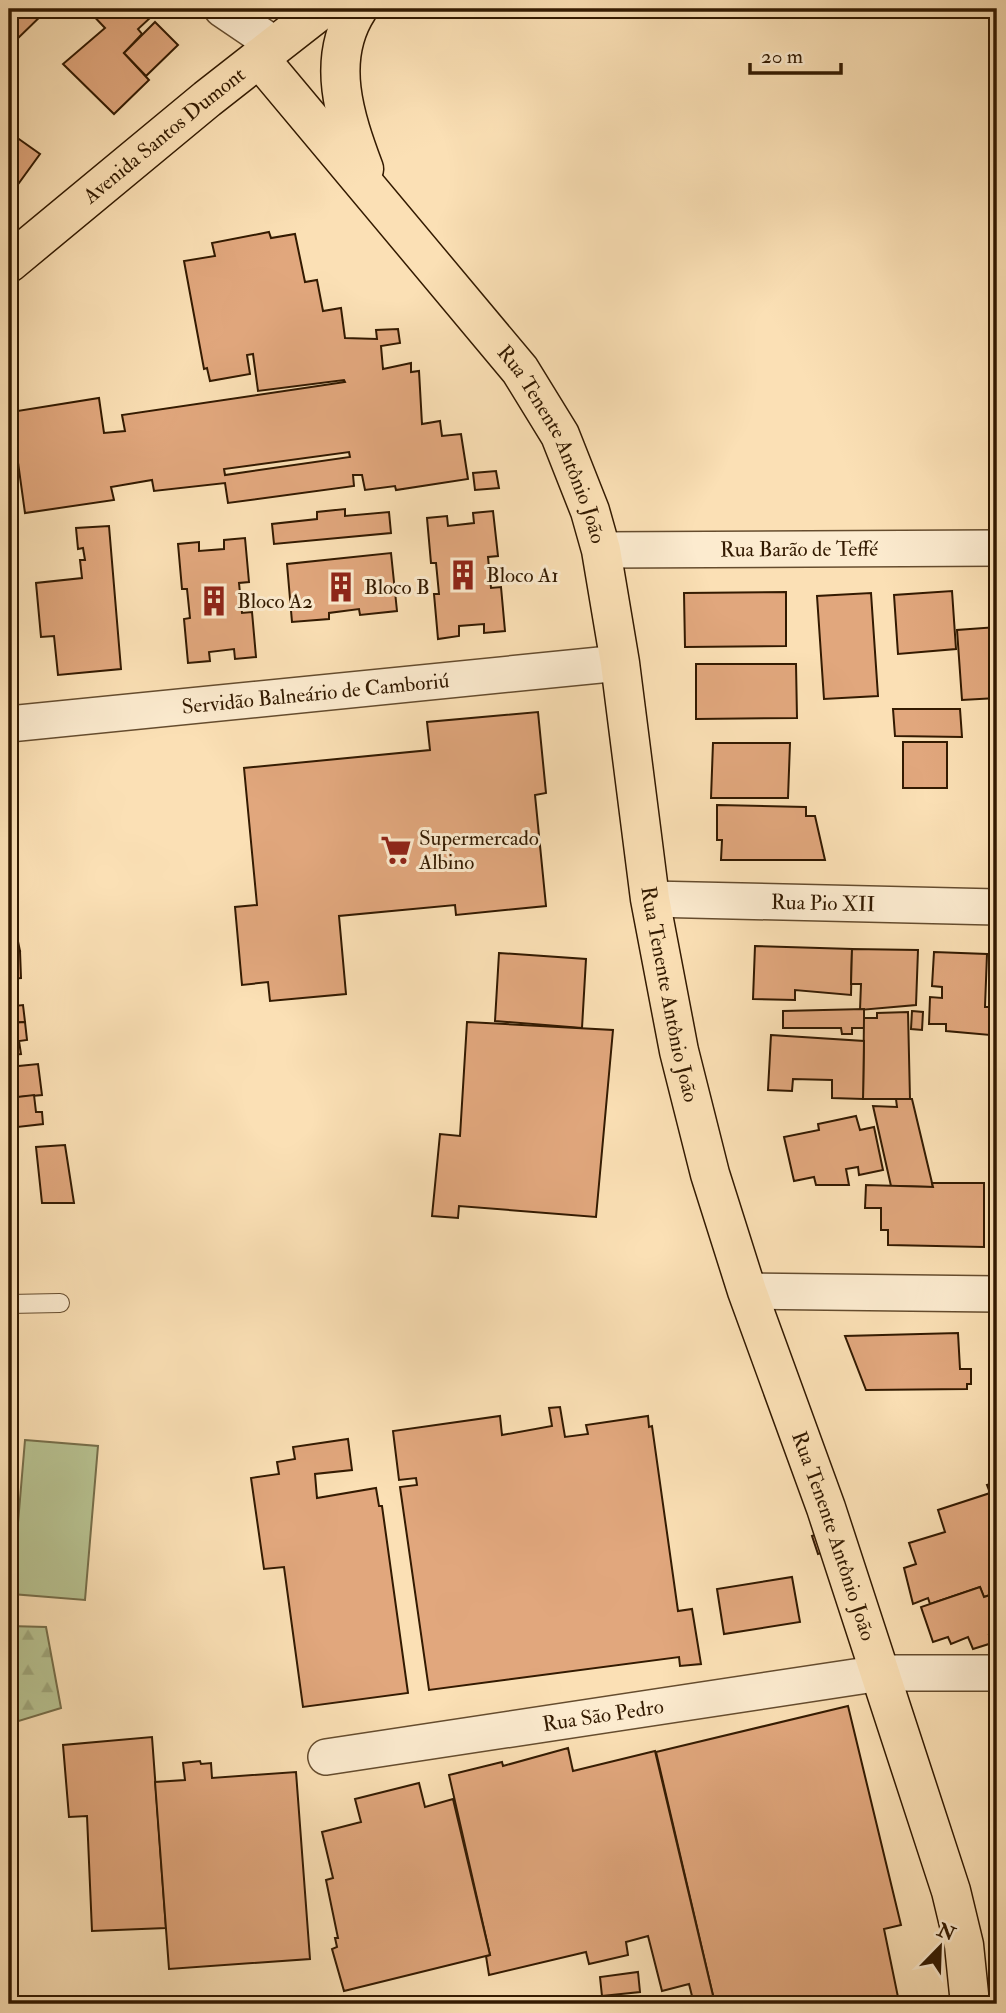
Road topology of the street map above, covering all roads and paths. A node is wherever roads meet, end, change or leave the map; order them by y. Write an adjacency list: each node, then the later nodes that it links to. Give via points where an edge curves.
1 (222, 9): 4 (street, Rua Tenente Antônio João)
2 (322, 9): 4 (main road, Avenida Santos Dumont)
3 (358, 9): 5 (main road, via 344,41 340,85 347,123)
4 (267, 51): 5 (main road, Rua Tenente Antônio João); 6 (main road, Avenida Santos Dumont)
5 (373, 194): 8 (main road, Rua Tenente Antônio João, via 520,370 542,403 575,471)
6 (9, 263)
7 (997, 548): 8 (street, Rua Barão de Teffé)
8 (601, 550): 9 (main road, Rua Tenente Antônio João)
9 (621, 663): 10 (street, Servidão Balneário de Camboriú); 11 (main road, Rua Tenente Antônio João)
10 (9, 724)
11 (650, 899): 12 (street, Rua Pio XII); 13 (main road, Rua Tenente Antônio João, via 679,1051 710,1174)
12 (997, 907)
13 (747, 1292): 14 (street); 18 (main road, Rua Tenente Antônio João)
14 (997, 1294)
15 (60, 1303): 16 (lane)
16 (9, 1304)
17 (997, 1673): 18 (street, Rua São Pedro)
18 (881, 1674): 19 (street, Rua São Pedro); 20 (main road, Rua Tenente Antônio João, via 951,1891 964,1945)
19 (326, 1757)
20 (970, 2004)

